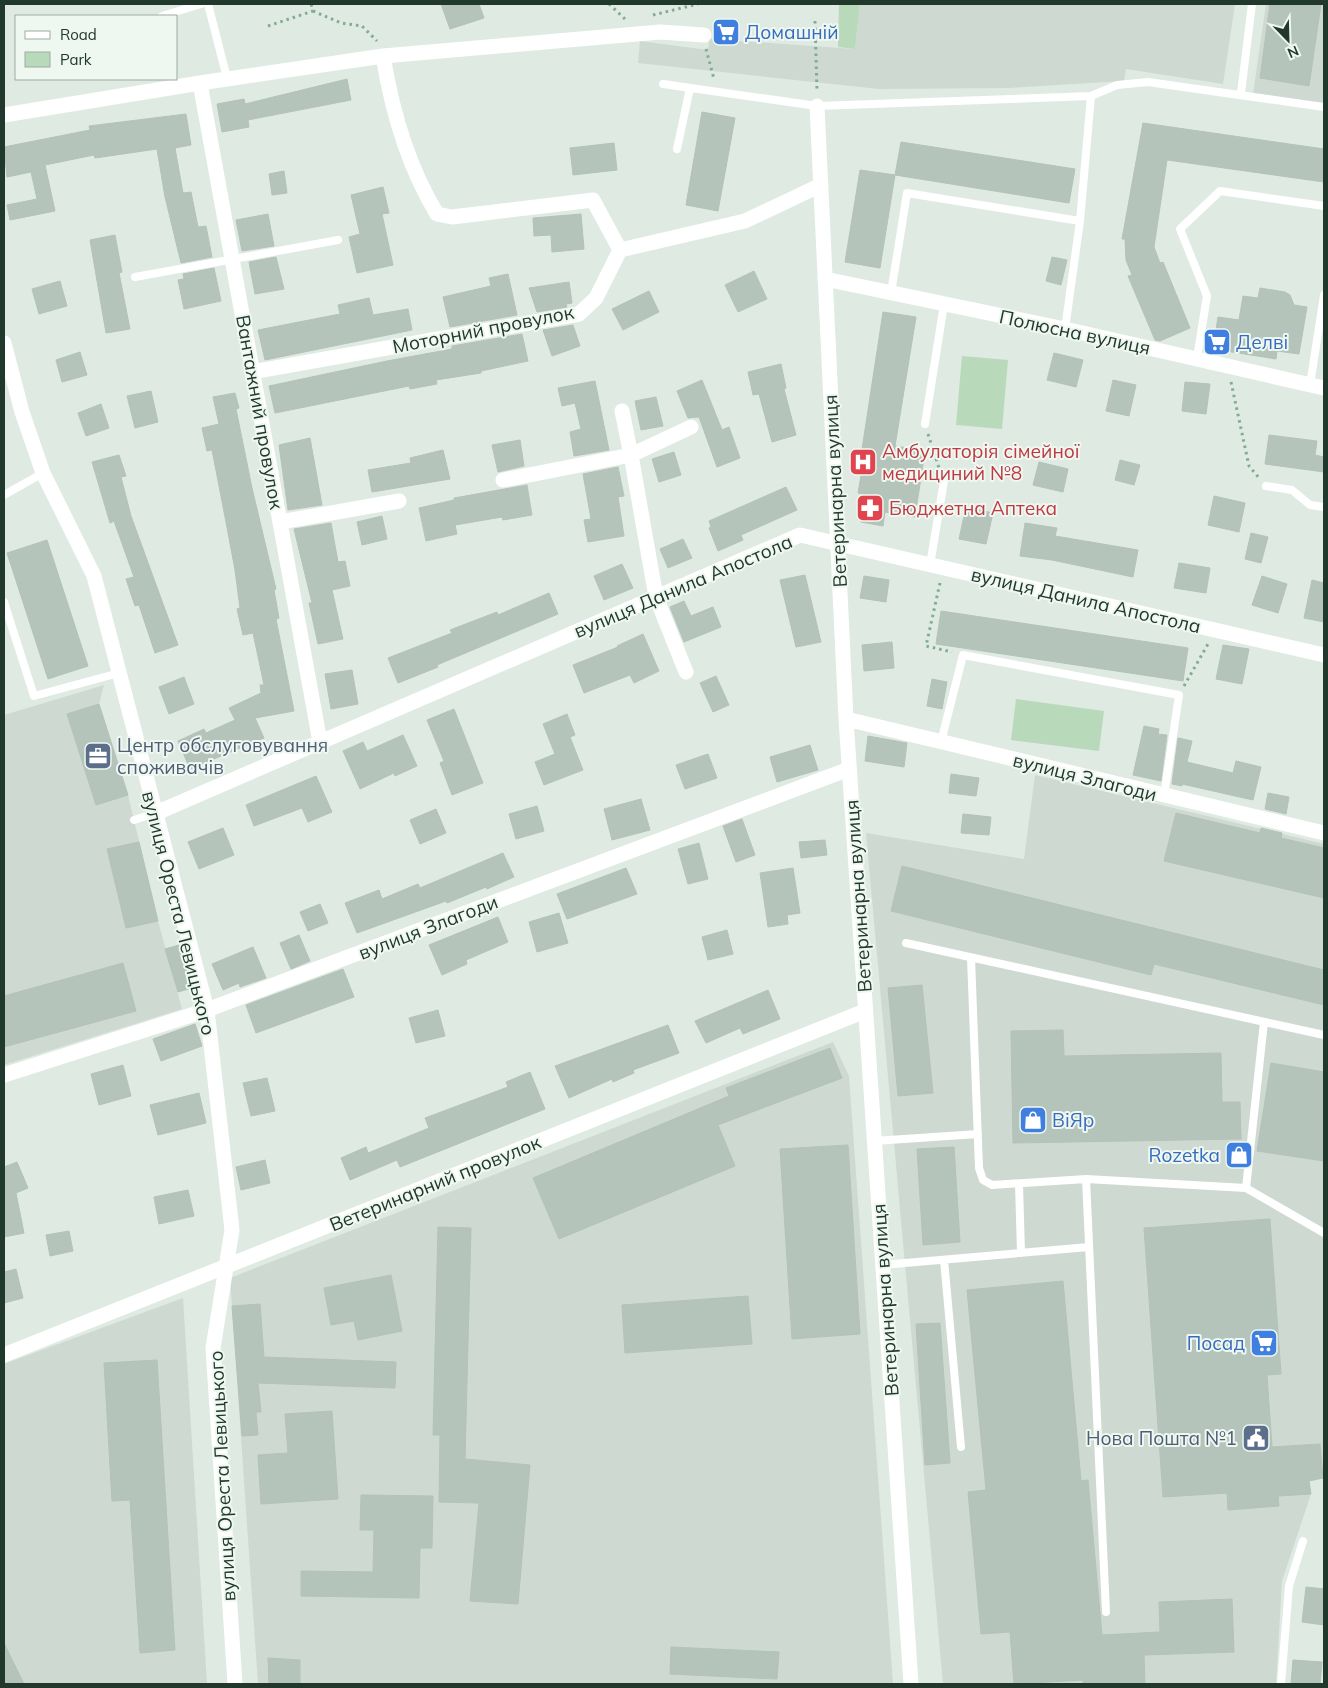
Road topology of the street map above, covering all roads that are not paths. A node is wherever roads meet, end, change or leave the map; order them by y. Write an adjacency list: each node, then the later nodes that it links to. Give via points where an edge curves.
1 (201, 4): 4 (lane)
2 (208, 4): 7 (lane)
3 (1252, 4): 11 (lane)
4 (165, 15)
5 (704, 35): 6 (street, via 660,32)
6 (383, 56): 7 (street); 21 (street, via 398,128 438,214 452,217 593,200)
7 (227, 78): 8 (street)
8 (200, 82): 15 (street); 22 (street, Вантажний провулок)
9 (663, 84): 10 (lane)
10 (690, 88): 13 (lane); 16 (lane)
11 (1241, 93): 12 (lane, via 1148,82 1117,86); 14 (lane)
12 (1091, 96): 13 (lane); 19 (lane)
13 (817, 106): 17 (street, Ветеринарна вулиця)
14 (1324, 107)
15 (4, 115)
16 (677, 149)
17 (821, 185): 21 (street, via 730,226); 24 (street, Ветеринарна вулиця)
18 (1324, 206): 30 (lane, via 1220,190 1180,229 1207,296)
19 (1080, 221): 25 (lane, via 907,193); 28 (lane)
20 (338, 240): 22 (lane)
21 (620, 250): 31 (street, Моторний провулок, via 596,298 579,314)
22 (232, 259): 23 (lane); 31 (street, Вантажний провулок)
23 (135, 277)
24 (825, 279): 25 (street, Полюсна вулиця); 45 (street, Ветеринарна вулиця)
25 (891, 293): 27 (street, Полюсна вулиця)
26 (1324, 295): 32 (lane)
27 (944, 304): 28 (street, Полюсна вулиця); 34 (lane)
28 (1065, 329): 30 (street, Полюсна вулиця)
29 (4, 343): 37 (street, вулиця Ореста Левицького, via 22,412)
30 (1197, 358): 32 (street, Полюсна вулиця)
31 (252, 372): 44 (street, Вантажний провулок)
32 (1317, 386)
33 (622, 411): 36 (street)
34 (925, 424)
35 (691, 427): 36 (street)
36 (631, 455): 38 (street); 47 (street)
37 (43, 473): 41 (lane); 51 (street, вулиця Ореста Левицького, via 94,576)
38 (503, 480)
39 (944, 481): 46 (lane)
40 (1266, 486): 43 (lane, via 1292,490 1310,505)
41 (4, 496)
42 (399, 501): 44 (street)
43 (1324, 507)
44 (280, 522): 53 (street, Вантажний провулок)
45 (838, 544): 46 (street, вулиця Данила Апостола); 47 (street, вулиця Данила Апостола, via 800,535); 52 (street, Ветеринарна вулиця)
46 (937, 566): 49 (street, вулиця Данила Апостола)
47 (656, 598): 50 (street); 53 (street, вулиця Данила Апостола)
48 (4, 602): 51 (lane, via 34,696)
49 (1324, 655)
50 (686, 672)
51 (119, 673): 57 (street, вулиця Ореста Левицького)
52 (846, 719): 54 (street, вулиця Злагоди); 55 (street, Ветеринарна вулиця)
53 (320, 742): 57 (street, вулиця Данила Апостола)
54 (941, 742): 56 (street, вулиця Злагоди); 56 (lane, via 963,655 1179,695)
55 (849, 769): 62 (street, вулиця Злагоди); 63 (street, Ветеринарна вулиця)
56 (1164, 796): 59 (street, вулиця Злагоди)
57 (156, 813): 58 (lane); 62 (street, вулиця Ореста Левицького)
58 (134, 820)
59 (1324, 833)
60 (906, 944): 61 (lane)
61 (971, 958): 64 (lane); 67 (lane)
62 (207, 1010): 66 (street, вулиця Злагоди); 77 (street, вулиця Ореста Левицького, via 232,1230)
63 (865, 1011): 68 (street, Ветеринарна вулиця); 77 (street, Ветеринарний провулок)
64 (1264, 1022): 65 (lane); 71 (lane)
65 (1324, 1035)
66 (4, 1075)
67 (978, 1134): 68 (lane); 70 (lane, via 983,1180 992,1186)
68 (874, 1141): 76 (street, Ветеринарна вулиця)
69 (1086, 1179): 70 (lane); 71 (lane); 73 (lane)
70 (1018, 1184): 74 (lane)
71 (1246, 1188): 72 (lane)
72 (1324, 1233)
73 (1089, 1247): 74 (lane); 81 (lane)
74 (1021, 1253): 75 (lane)
75 (944, 1260): 76 (lane); 79 (lane)
76 (882, 1265): 83 (street, Ветеринарна вулиця)
77 (227, 1266): 78 (street, Ветеринарний провулок); 82 (street, вулиця Ореста Левицького, via 213,1348)
78 (4, 1355)
79 (961, 1447)
80 (1303, 1541): 84 (lane, via 1289,1586)
81 (1106, 1612)
82 (235, 1684)
83 (911, 1684)
84 (1281, 1684)

